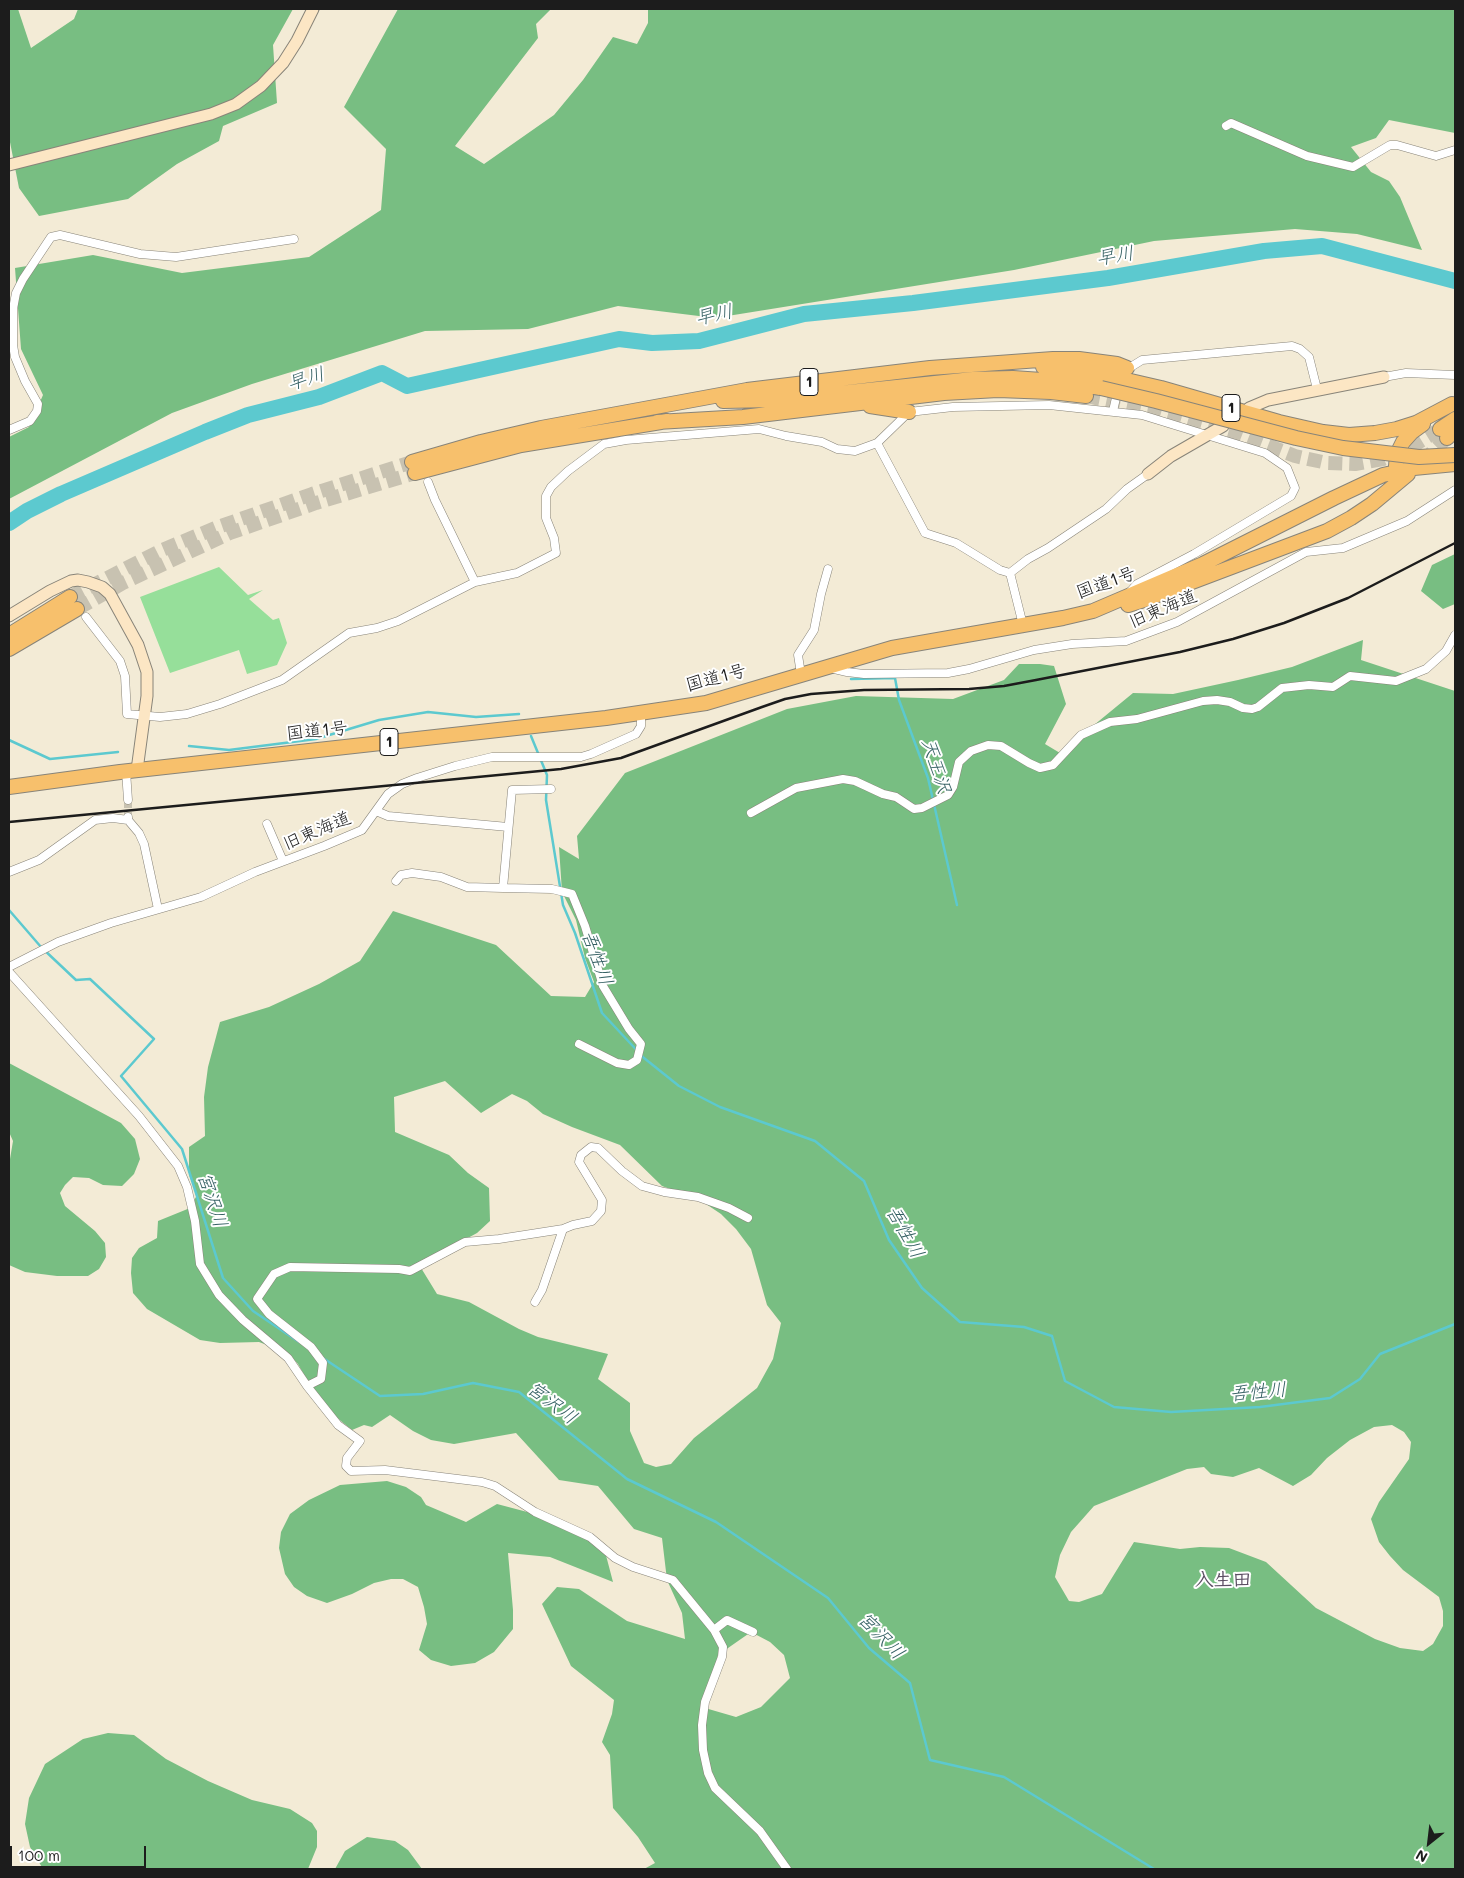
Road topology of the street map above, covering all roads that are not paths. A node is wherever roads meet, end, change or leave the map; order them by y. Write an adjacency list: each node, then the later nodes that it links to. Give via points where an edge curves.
1 (313, 9): 4 (street, via 283,64 236,104 211,114)
2 (1226, 126): 3 (street, via 1231,123 1307,156 1353,167 1390,145 1436,156)
3 (1455, 150)
4 (9, 165)
5 (294, 239): 23 (street, via 176,257 140,254 60,235 51,237 16,293 13,309 15,357 38,404 37,412 30,420)
6 (1005, 364): 7 (highway, 1, via 1079,360 1117,364); 15 (highway, 1, via 1109,376 1279,422 1349,435 1397,429); 19 (highway, 1, via 930,368 747,390)
7 (1125, 371): 10 (street, via 1142,360 1292,346 1309,357)
8 (1455, 375): 9 (street, via 1406,373)
9 (1384, 377): 10 (street)
10 (1317, 389): 16 (street, via 1268,400)
11 (1086, 396): 14 (highway, 1, via 998,390)
12 (1116, 398): 17 (street)
13 (773, 400): 19 (highway, 1, via 725,401); 21 (highway, 1); 27 (highway, 1, bridge, via 974,379 1056,381 1147,398 1343,448 1419,457)
14 (852, 404): 18 (highway, 1); 21 (highway, 1, via 743,417)
15 (1454, 404): 29 (highway, 1, via 1408,436 1396,457)
16 (1249, 408)
17 (1113, 411): 18 (street, via 1049,404 1008,404); 24 (street, via 1142,415)
18 (909, 412): 26 (street)
19 (615, 414): 21 (highway, 1, via 541,428 414,467)
20 (1455, 419): 25 (highway, 1)
21 (657, 422)
22 (1223, 426): 24 (street)
23 (9, 430)
24 (1207, 434): 30 (street); 36 (street, via 1265,454 1286,468 1294,492 1262,515 1137,584)
25 (1449, 437): 29 (highway, 国道1号 / 1)
26 (877, 443): 34 (street, via 925,534 956,543); 35 (street, via 855,451 837,450 822,442 759,429 604,444 568,471 546,496 546,518 556,553 517,572)
27 (1455, 455)
28 (1455, 464): 29 (highway, 国道1号 / 1, via 1435,464)
29 (1403, 473): 36 (highway, 国道1号 / 1, via 1366,482 1203,564); 38 (highway, 1, via 1372,504 1327,531 1147,599)
30 (1148, 474): 34 (street, via 1106,509)
31 (428, 482): 35 (street)
32 (1455, 490): 46 (street, 旧東海道, via 1399,525 1343,548 1306,552 1177,622 1126,641 1034,650 948,673 864,674)
33 (828, 569): 47 (street, via 814,630 798,655)
34 (1010, 573): 41 (street)
35 (475, 582): 49 (street, via 398,621 349,634 282,680 187,714)
36 (1125, 598): 38 (highway, 国道1号 / 1)
37 (78, 608): 40 (highway); 42 (highway); 49 (street, via 120,661 125,676 127,714)
38 (1093, 611): 41 (highway, 国道1号 / 1)
39 (9, 616): 49 (street, via 64,584 78,580 102,587 110,594 138,645 147,672)
40 (52, 623): 44 (highway); 45 (highway)
41 (1023, 625): 46 (highway, 国道1号 / 1, via 892,648)
42 (9, 635)
43 (1455, 635): 55 (street, via 1446,651 1426,669 1396,680 1350,676 1333,687 1282,688 1252,709 1230,702 1203,701 1110,722 1081,735 1053,765 1040,768 1001,746 988,745 971,751 958,762 948,795 922,808 914,808 896,797 843,779 796,788)
44 (9, 649)
45 (9, 654)
46 (828, 668): 47 (highway, 国道1号 / 1)
47 (801, 674): 48 (highway, 国道1号 / 1, via 706,703)
48 (641, 714): 50 (highway, 国道1号 / 1); 54 (street, 旧東海道, via 641,726 636,734 590,754 581,757 492,757 455,766 402,784 388,794)
49 (144, 717): 50 (street)
50 (132, 771): 51 (highway, 国道1号 / 1); 53 (street)
51 (9, 787)
52 (551, 789): 57 (street, via 512,790)
53 (128, 800)
54 (376, 811): 57 (street, via 388,816); 58 (street, 旧東海道, via 362,830)
55 (750, 813)
56 (267, 824): 58 (street)
57 (508, 827): 61 (street)
58 (283, 862): 62 (street, 旧東海道, via 201,897)
59 (9, 872): 62 (street, via 39,860 96,820 128,818 144,844)
60 (396, 881): 61 (street, via 401,875 412,873 441,877 467,887)
61 (502, 888): 65 (street, via 552,888 572,894 603,986 628,1029 641,1044 637,1060 628,1065)
62 (158, 909): 63 (street, 旧東海道, via 58,942)
63 (9, 967)
64 (9, 972): 69 (street, via 138,1116 178,1166 195,1221 200,1264 219,1295 242,1320 288,1358)
65 (579, 1044)
66 (748, 1218): 67 (street, via 698,1197 642,1186 598,1148 591,1147 581,1154 579,1162 602,1200 601,1211 592,1221)
67 (563, 1229): 68 (street); 69 (street, via 465,1242 410,1271 290,1268 274,1274 257,1299 270,1314 311,1347 323,1363 321,1379)
68 (535, 1302)
69 (306, 1386): 70 (street, via 338,1425 360,1441 347,1458 346,1466 351,1471 385,1470 495,1486 535,1512 590,1537 615,1558 673,1580)
70 (714, 1630): 71 (street, via 728,1620); 72 (street, via 723,1647 705,1702 702,1724 708,1774 715,1788 760,1831)
71 (753, 1632)
72 (787, 1869)

